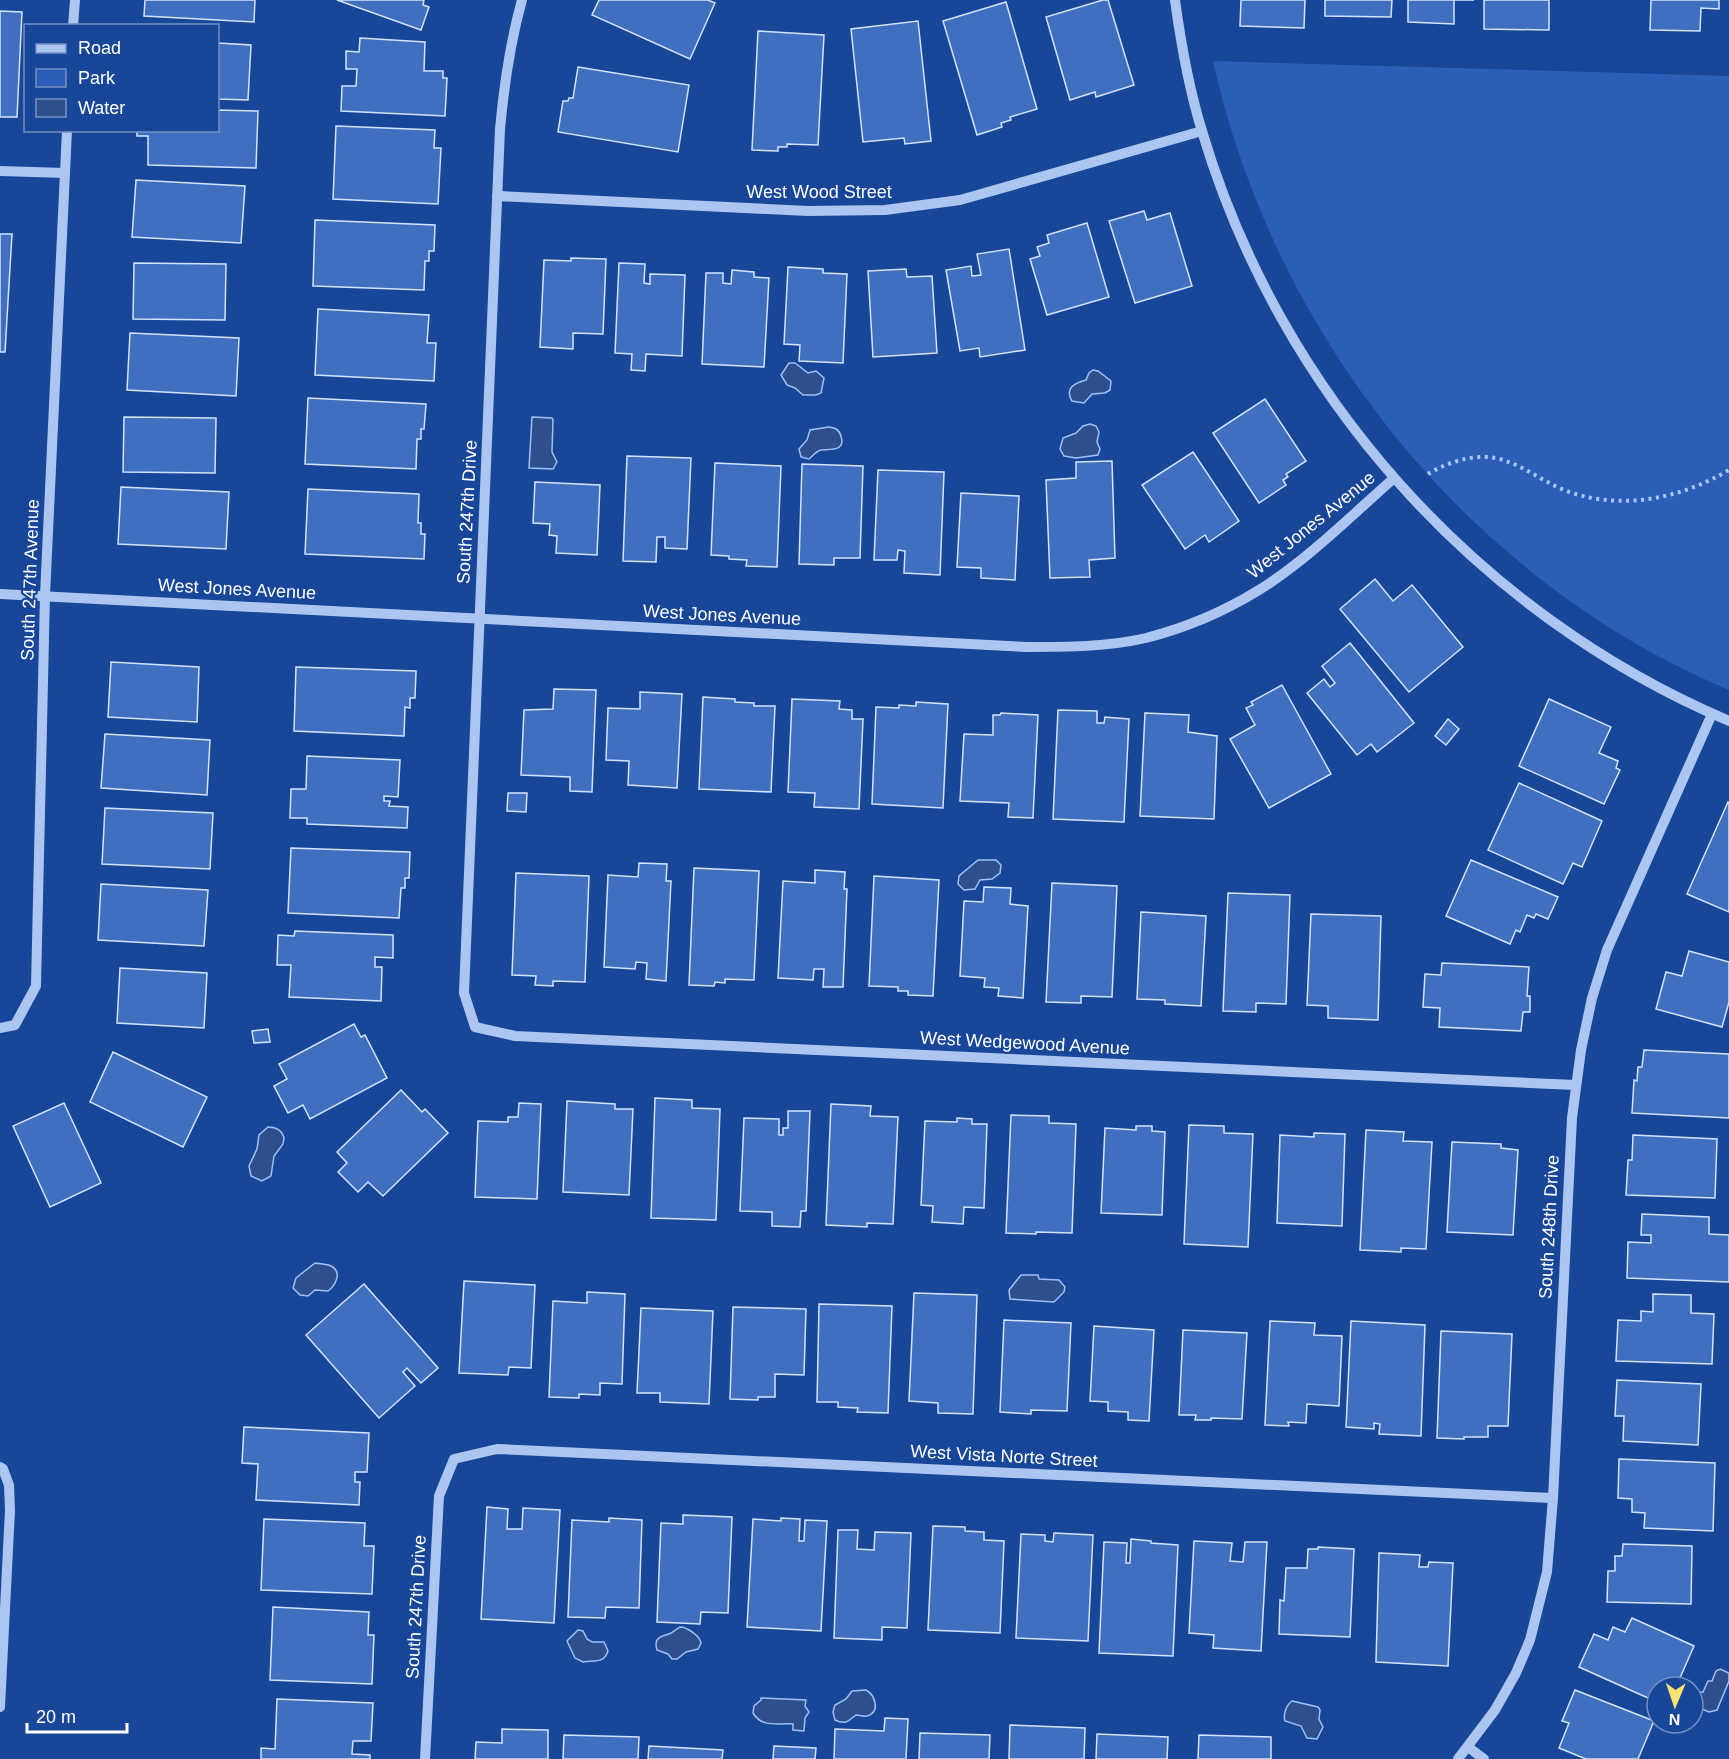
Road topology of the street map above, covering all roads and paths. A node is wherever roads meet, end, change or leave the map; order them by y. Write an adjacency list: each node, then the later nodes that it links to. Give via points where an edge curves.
1 (75, 0): 4 (street)
2 (522, 0): 9 (street, South 247th Drive, via 504,84)
3 (1175, 0): 5 (street)
4 (74, 24)
5 (1202, 131): 9 (street, West Wood Street, via 960,200 885,210 807,211); 12 (street, via 1236,225 1278,315 1336,405)
6 (67, 132): 8 (street, South 247th Avenue)
7 (0, 171): 8 (street)
8 (65, 173): 14 (street, South 247th Avenue)
9 (497, 196): 15 (street, South 247th Drive)
10 (1729, 470): 11 (path, via 1691,489 1640,501 1594,499 1570,492 1495,458 1454,461)
11 (1428, 474)
12 (1393, 479): 15 (street, West Jones Avenue, via 1260,589 1184,626 1111,644 1028,647); 16 (street, via 1467,554 1546,618 1644,680)
13 (0, 594): 14 (street, West Jones Avenue)
14 (45, 595): 15 (street, West Jones Avenue); 19 (street, South 247th Avenue, via 36,986 15,1025)
15 (478, 619): 18 (street, South 247th Drive, via 464,993)
16 (1712, 714): 17 (street); 20 (street, South 248th Drive, via 1607,950 1592,998)
17 (1729, 721)
18 (475, 1027): 20 (street, West Wedgewood Avenue, via 515,1036)
19 (0, 1028)
20 (1575, 1085): 23 (street, South 248th Drive)
21 (454, 1459): 23 (street, West Vista Norte Street, via 497,1449); 26 (street, South 247th Drive, via 439,1496)
22 (1, 1468): 24 (street, via 9,1485 10,1510)
23 (1553, 1498): 25 (street, South 248th Drive, via 1547,1572 1530,1640 1496,1710)
24 (0, 1707)
25 (1468, 1747): 27 (street, South 248th Drive); 28 (street)
26 (424, 1759)
27 (1458, 1759)
28 (1484, 1759)

